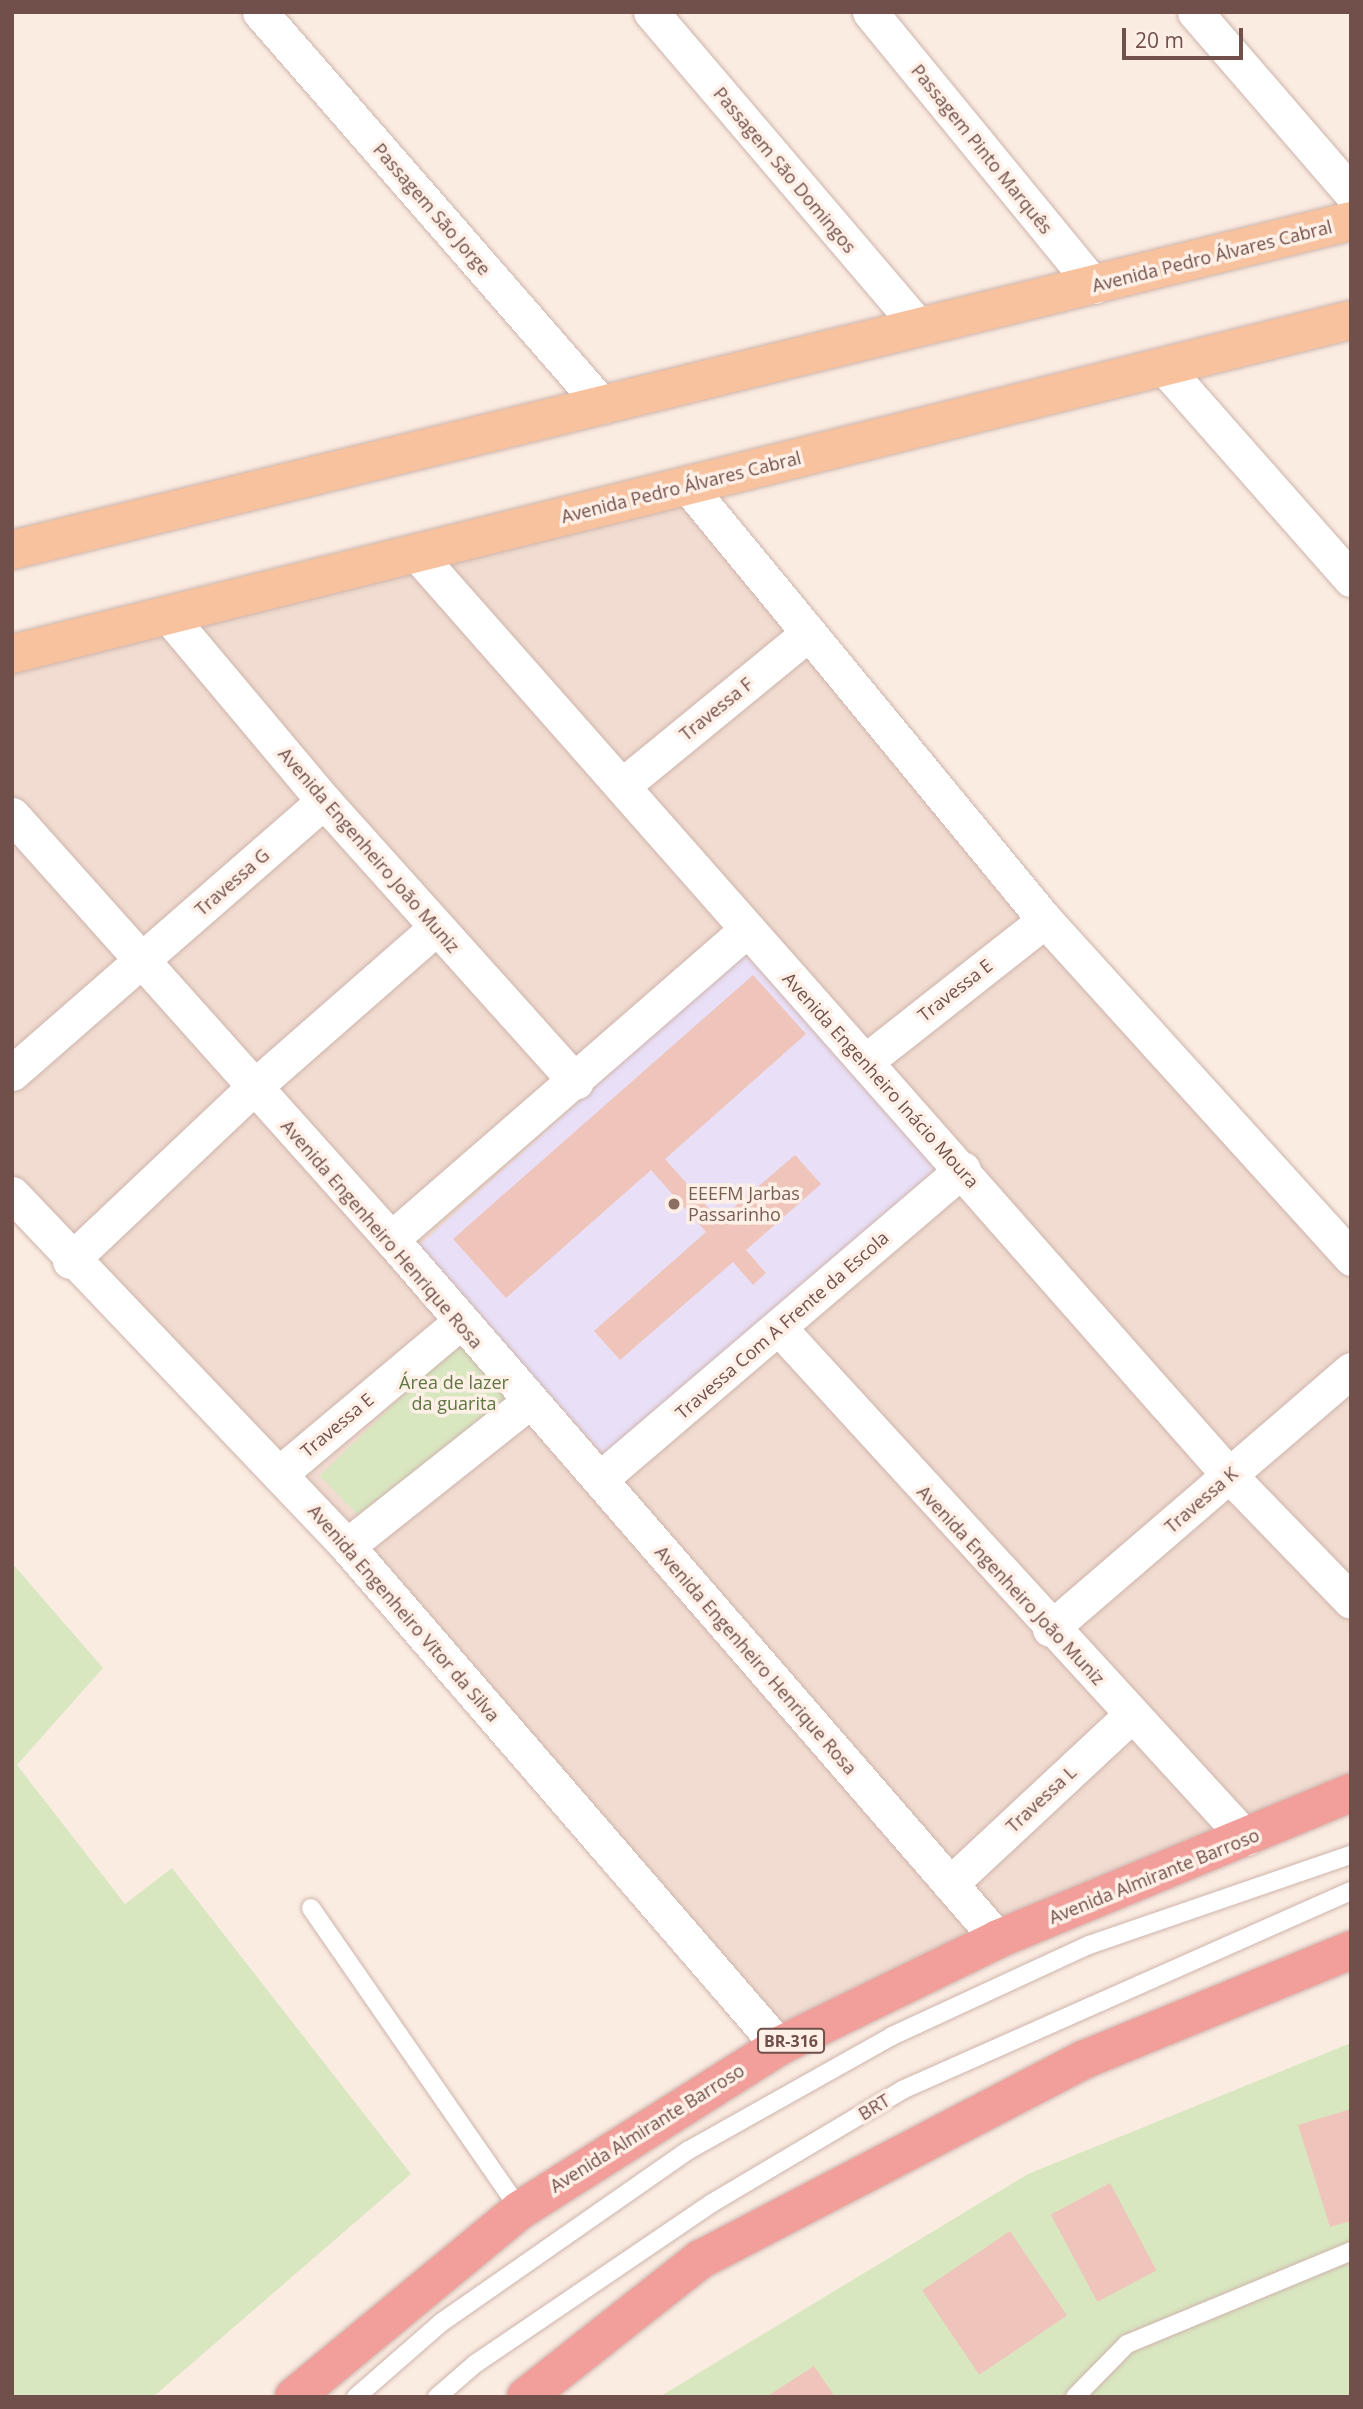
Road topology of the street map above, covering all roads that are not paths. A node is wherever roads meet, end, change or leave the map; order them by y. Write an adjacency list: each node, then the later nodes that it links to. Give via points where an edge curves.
1 (260, 12): 11 (street, Passagem São Jorge)
2 (651, 12): 9 (street, Passagem São Domingos)
3 (870, 12): 7 (street, Passagem Pinto Marquês)
4 (1195, 12): 5 (street)
5 (1351, 193)
6 (1351, 221): 7 (main road, Avenida Pedro Álvares Cabral)
7 (1094, 286): 9 (main road, Avenida Pedro Álvares Cabral)
8 (1351, 320): 10 (main road, Avenida Pedro Álvares Cabral)
9 (919, 327): 11 (main road, Avenida Pedro Álvares Cabral)
10 (1164, 367): 12 (main road, Avenida Pedro Álvares Cabral); 15 (street)
11 (603, 406): 13 (main road, Avenida Pedro Álvares Cabral)
12 (687, 485): 14 (main road, Avenida Pedro Álvares Cabral); 17 (street)
13 (12, 550)
14 (417, 554): 16 (main road, Avenida Pedro Álvares Cabral); 19 (street, Avenida Engenheiro Inácio Moura)
15 (1351, 579)
16 (167, 614): 18 (main road, Avenida Pedro Álvares Cabral); 20 (street, Avenida Engenheiro João Muniz)
17 (809, 633): 19 (street, Travessa F); 22 (street)
18 (12, 654)
19 (624, 785): 24 (street, Avenida Engenheiro Inácio Moura)
20 (324, 801): 23 (street, Avenida Engenheiro João Muniz); 25 (street, Travessa G)
21 (14, 821): 25 (street, Avenida Engenheiro Henrique Rosa)
22 (1045, 920): 26 (street, Travessa E); 33 (street)
23 (436, 928): 28 (street, Avenida Engenheiro João Muniz); 29 (street)
24 (745, 931): 26 (street, Avenida Engenheiro Inácio Moura); 28 (street)
25 (139, 962): 27 (street, Travessa G); 29 (street, Avenida Engenheiro Henrique Rosa)
26 (866, 1061): 30 (street, Avenida Engenheiro Inácio Moura)
27 (12, 1073)
28 (576, 1082): 32 (street)
29 (253, 1088): 32 (street, Avenida Engenheiro Henrique Rosa); 34 (street)
30 (963, 1169): 36 (street, Travessa Com A Frente da Escola); 40 (street, Avenida Engenheiro Inácio Moura)
31 (12, 1194): 34 (street, Avenida Engenheiro Vitor da Silva)
32 (391, 1239): 35 (street, Avenida Engenheiro Henrique Rosa)
33 (1351, 1258)
34 (70, 1261): 39 (street, Avenida Engenheiro Vitor da Silva)
35 (459, 1323): 38 (street, Avenida Engenheiro Henrique Rosa); 39 (street, Travessa E)
36 (780, 1329): 41 (street, Travessa Com A Frente da Escola); 44 (street, Avenida Engenheiro João Muniz)
37 (1351, 1370): 40 (street, Travessa K)
38 (529, 1402): 41 (street, Avenida Engenheiro Henrique Rosa); 42 (street)
39 (279, 1474): 42 (street, Avenida Engenheiro Vitor da Silva)
40 (1229, 1475): 43 (street, Avenida Engenheiro Inácio Moura); 44 (street, Travessa K)
41 (600, 1479): 50 (street, Avenida Engenheiro Henrique Rosa)
42 (347, 1546): 56 (street, Avenida Engenheiro Vitor da Silva)
43 (1351, 1601)
44 (1050, 1629): 45 (street, Avenida Engenheiro João Muniz)
45 (1132, 1715): 47 (street, Avenida Engenheiro João Muniz); 50 (street, Travessa L)
46 (1351, 1793): 47 (highway, Avenida Almirante Barroso / BR-316)
47 (1246, 1838): 54 (highway, Avenida Almirante Barroso / BR-316)
48 (1351, 1847): 52 (lane)
49 (1351, 1854): 52 (lane)
50 (950, 1884): 54 (street, Avenida Engenheiro Henrique Rosa)
51 (1351, 1891): 61 (lane, BRT, via 902,2090 712,2203 475,2364)
52 (1245, 1893): 60 (lane, via 1077,1950 892,2036 690,2150 442,2322)
53 (312, 1908): 57 (lane)
54 (998, 1939): 56 (highway, Avenida Almirante Barroso / BR-316)
55 (1351, 1950): 62 (highway, via 1083,2060 701,2259)
56 (779, 2046): 57 (highway, Avenida Almirante Barroso / BR-316)
57 (520, 2210): 59 (highway, Avenida Almirante Barroso / BR-316)
58 (1351, 2251): 63 (lane, via 1127,2344)
59 (294, 2397)
60 (356, 2397)
61 (438, 2397)
62 (526, 2397)
63 (1075, 2397)

